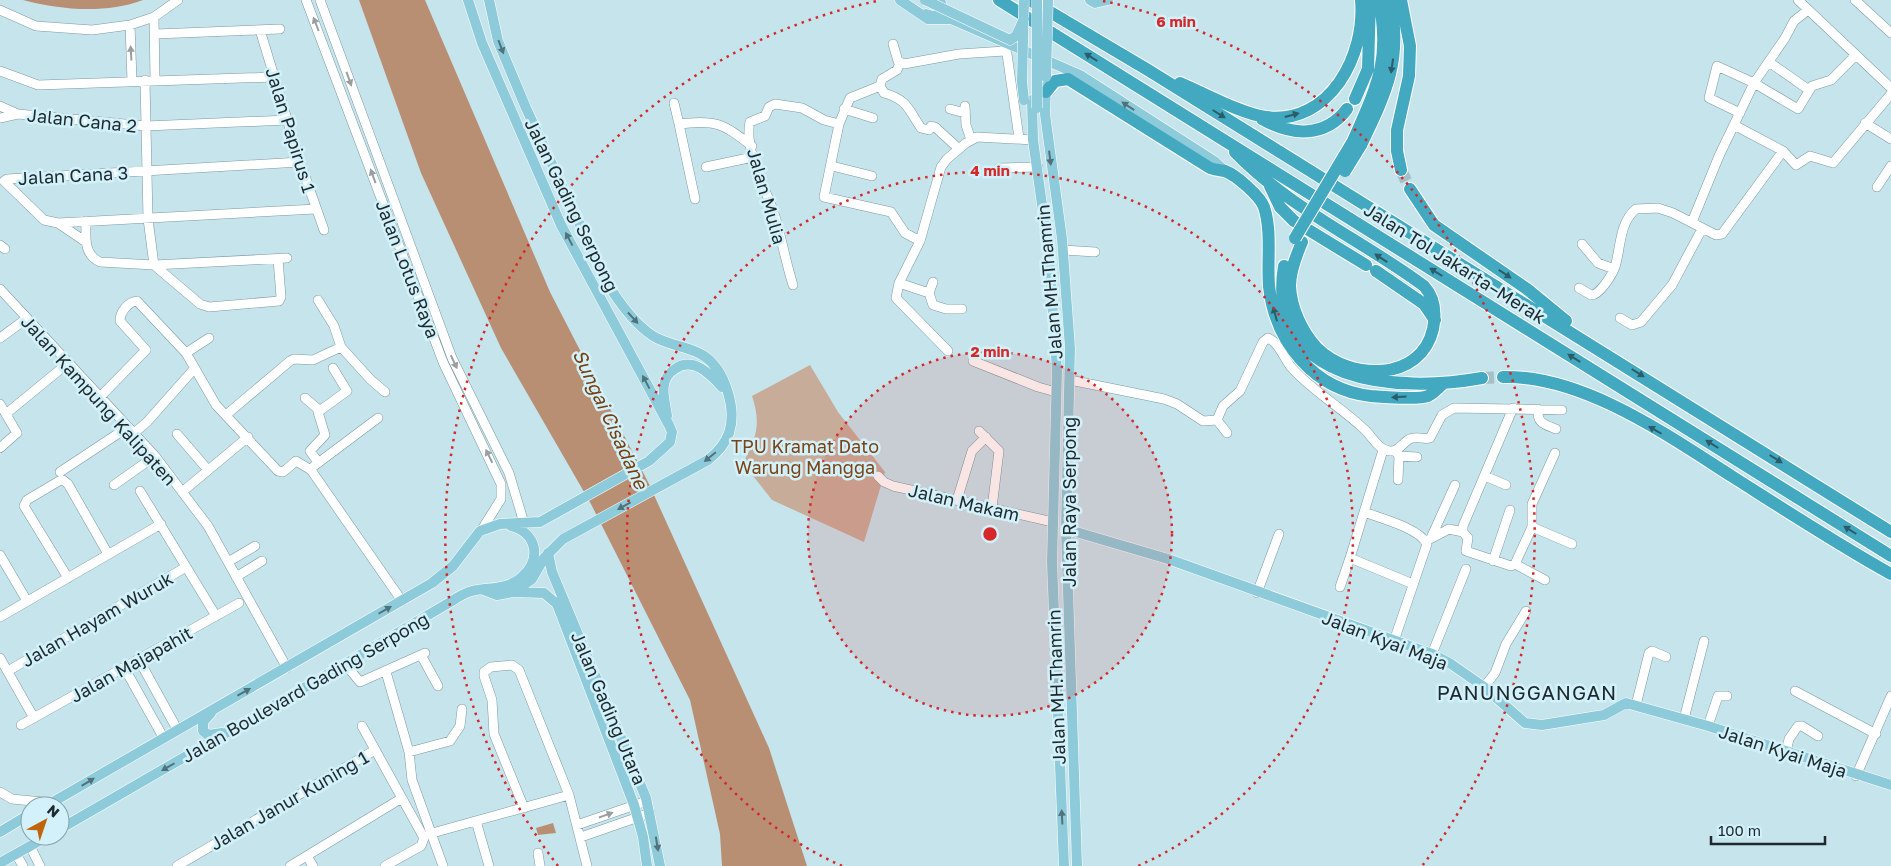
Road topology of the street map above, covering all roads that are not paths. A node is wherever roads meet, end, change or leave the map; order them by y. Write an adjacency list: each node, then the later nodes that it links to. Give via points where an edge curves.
1 (178, 0): 26 (street)
2 (306, 0): 165 (street, Jalan Lotus Raya, one-way to 2, via 443,362)
3 (320, 0): 166 (street, Jalan Lotus Raya, one-way to 166, via 452,358)
4 (468, 0): 144 (main road, Jalan Gading Serpong, one-way to 4, via 561,224 482,43)
5 (489, 0): 132 (main road, Jalan Gading Serpong, one-way to 132, via 498,41 606,281 619,302 653,336 706,358 724,382)
6 (900, 0): 23 (main road)
7 (925, 0): 27 (main road, bridge, via 1006,39 1013,38)
8 (940, 0): 23 (main road, via 942,6 937,15)
9 (999, 0): 66 (highway, Jalan Tol Jakarta–Merak, one-way to 9)
10 (1024, 0): 27 (main road, bridge)
11 (1031, 0): 37 (highway, Jalan Tol Jakarta–Merak); 50 (main road)
12 (1037, 0): 50 (main road, bridge)
13 (1048, 0): 47 (main road, Jalan Raya Serpong, bridge)
14 (1090, 0): 15 (main road, via 1095,3)
15 (1108, 0)
16 (1361, 0): 54 (highway, one-way to 16, via 1263,116 1283,117 1314,106 1330,94 1340,83 1359,42)
17 (1370, 0): 54 (highway, via 1369,63 1365,79 1351,104 1324,128 1306,132 1270,124)
18 (1379, 0): 71 (highway, via 1384,48 1382,68)
19 (1390, 0): 71 (highway, one-way to 71, via 1394,19 1392,71 1385,95)
20 (1401, 0): 82 (highway, via 1410,46 1409,76 1396,130)
21 (1798, 0): 25 (street)
22 (1855, 0): 31 (street)
23 (912, 8): 84 (main road, one-way to 23, via 1214,161 1080,75 951,19 928,19)
24 (0, 10): 28 (street, via 36,26 57,29 92,30)
25 (1808, 10): 34 (street); 35 (street, via 1794,20)
26 (154, 17): 28 (street); 32 (street)
27 (1024, 19): 50 (main road, bridge, via 1022,82)
28 (130, 25): 42 (street, one-way to 28)
29 (280, 29): 30 (street)
30 (260, 30): 32 (street); 39 (street, Jalan Papirus 1)
31 (1891, 33)
32 (156, 34): 41 (street)
33 (893, 44): 36 (street)
34 (1855, 56): 45 (street); 46 (street, via 1831,80 1815,84)
35 (1769, 62): 43 (street); 46 (street)
36 (900, 64): 44 (street, via 897,70 882,79); 65 (street, via 960,54 1005,52)
37 (1148, 70): 54 (highway); 119 (highway, Jalan Tol Jakarta–Merak, one-way to 119)
38 (0, 71): 42 (street, via 38,85)
39 (274, 76): 41 (street); 59 (street, Jalan Papirus 1)
40 (145, 80): 41 (street); 42 (street); 64 (street)
41 (156, 80)
42 (132, 81)
43 (1754, 83): 46 (street, via 1798,109); 55 (street); 55 (street, via 1717,66 1709,98)
44 (880, 86): 53 (street, via 852,96); 73 (street, via 884,93 900,98 910,108 921,128 929,130 936,126)
45 (1891, 88)
46 (1809, 90)
47 (1046, 92): 67 (main road, Jalan Raya Serpong); 84 (highway, via 1055,81 1068,79 1210,168)
48 (1891, 94): 60 (street)
49 (674, 103): 61 (street)
50 (1031, 103): 67 (main road, Jalan Raya Serpong); 70 (main road)
51 (0, 106): 56 (street, Jalan Cana 2)
52 (950, 109): 69 (street, via 965,110)
53 (844, 110): 58 (street); 62 (street)
54 (1244, 110)
55 (1740, 113): 63 (street)
56 (18, 114): 57 (street, Jalan Cana 2); 64 (street, Jalan Cana 2)
57 (0, 118)
58 (873, 118)
59 (287, 120): 64 (street, Jalan Cana 2); 76 (street, Jalan Papirus 1)
60 (1865, 123): 68 (street); 74 (street, via 1833,163 1810,156 1796,165)
61 (679, 124): 72 (street, via 698,122 725,126); 89 (street)
62 (840, 124): 72 (street, Jalan Mulia, via 824,120 802,108 775,104 765,116 750,122); 77 (street)
63 (1734, 125): 74 (street); 93 (street)
64 (146, 126): 83 (street)
65 (1019, 138): 69 (street, via 977,137); 70 (street)
66 (1222, 138): 86 (highway); 192 (highway, Jalan Tol Jakarta–Merak, one-way to 66)
67 (1048, 139): 101 (main road, Jalan Raya Serpong, one-way to 101)
68 (1891, 139)
69 (971, 140): 73 (street)
70 (1034, 140): 80 (main road)
71 (1357, 143): 97 (highway, bridge)
72 (752, 146): 75 (street, Jalan Mulia)
73 (958, 149): 98 (street, via 941,167)
74 (1783, 151): 95 (street, via 1727,230 1716,235)
75 (753, 156): 79 (street); 107 (street, Jalan Mulia, via 773,212)
76 (300, 162): 83 (street); 90 (street, Jalan Papirus 1)
77 (832, 166): 85 (street); 98 (street, via 824,197 891,212 905,233)
78 (1891, 166): 87 (street)
79 (706, 167)
80 (1038, 167): 81 (street); 131 (main road, Jalan MH.Thamrin, via 1049,255)
81 (999, 168)
82 (1401, 170)
83 (146, 171): 91 (street); 94 (street, Jalan Cana 3, via 7,179 5,184 44,220)
84 (1226, 172): 129 (highway, one-way to 84, via 1428,396 1390,398 1359,395 1336,387 1296,356 1280,329 1274,309 1269,286 1268,230 1263,206 1255,193)
85 (872, 176)
86 (1270, 184): 115 (highway, via 1280,207 1294,221 1424,304); 115 (highway, one-way to 86, via 1432,298 1424,286)
87 (1877, 187)
88 (1410, 189): 119 (highway, one-way to 119, via 1434,224 1527,289)
89 (696, 199)
90 (316, 209): 91 (street); 96 (street, Jalan Papirus 1)
91 (148, 219): 92 (street); 103 (street)
92 (86, 221): 94 (street); 99 (street)
93 (1692, 222): 95 (street); 104 (street, via 1658,208 1636,208 1626,220)
94 (58, 223): 99 (street)
95 (1702, 229): 113 (street, via 1672,285 1635,326)
96 (324, 230)
97 (1298, 240): 115 (highway, via 1290,285 1293,307 1317,348 1335,360 1374,372 1408,365 1423,351); 129 (highway, via 1285,260 1281,284 1285,310 1294,333 1312,355 1331,368 1372,381)
98 (920, 241): 106 (street)
99 (86, 242): 103 (street, via 91,255 100,262)
100 (1582, 244): 104 (street, via 1598,263)
101 (1063, 250): 102 (street); 128 (main road, Jalan Raya Serpong)
102 (1094, 252)
103 (154, 265): 103 (street, via 200,304 209,307 279,301 281,297 282,259)
104 (1614, 269): 108 (street, via 1594,296)
105 (933, 282): 110 (street)
106 (899, 283): 110 (street); 120 (street, via 896,298)
107 (793, 285)
108 (1579, 288)
109 (0, 289): 114 (street, Jalan Kampung Kalipaten)
110 (929, 293): 112 (street, via 933,305)
111 (318, 300): 118 (street, via 334,326)
112 (962, 309)
113 (1620, 318)
114 (26, 319): 116 (street); 123 (street, Jalan Kampung Kalipaten)
115 (1435, 320)
116 (0, 338)
117 (209, 338): 121 (street)
118 (341, 347): 130 (street); 141 (street, via 313,360 290,361)
119 (1596, 348): 184 (highway, Jalan Tol Jakarta–Merak, one-way to 184)
120 (948, 351)
121 (186, 354): 125 (street); 133 (street, via 134,301 121,313 120,321 146,350)
122 (973, 361): 131 (street)
123 (68, 362): 133 (street, Jalan Kampung Kalipaten); 140 (street)
124 (333, 368): 138 (street, via 347,391)
125 (194, 369): 141 (street); 148 (street, via 148,422)
126 (1503, 377): 200 (highway, one-way to 126, via 1684,447 1590,394 1531,377)
127 (1482, 378): 129 (highway)
128 (1070, 380): 143 (street, via 1164,399 1203,421); 146 (main road, Jalan Raya Serpong)
129 (1443, 384)
130 (385, 392)
131 (1056, 392): 145 (main road, Jalan MH.Thamrin)
132 (728, 394): 144 (main road, via 703,369 689,364 680,366 666,378 664,385); 191 (main road, Jalan Gading Serpong, one-way to 191, via 731,426 725,441 708,460 563,540)
133 (100, 396): 148 (street, Jalan Kampung Kalipaten)
134 (305, 398): 138 (street)
135 (0, 404): 140 (street)
136 (1514, 408): 137 (street); 155 (street, via 1454,408 1442,415 1430,438 1413,437); 163 (street)
137 (1538, 409): 139 (street); 147 (street, via 1540,422)
138 (319, 410): 158 (street, via 325,435 310,451)
139 (1562, 410)
140 (7, 414): 152 (street, via 17,434)
141 (226, 415): 151 (street)
142 (378, 418): 158 (street)
143 (1217, 420): 149 (street); 153 (street, via 1222,406 1240,391 1263,342 1268,338 1273,340 1304,381 1366,430)
144 (669, 425): 177 (main road, via 672,432 670,442 649,461 540,522)
145 (1055, 426): 146 (main road); 176 (main road, Jalan MH.Thamrin)
146 (1068, 427): 181 (main road, Jalan Raya Serpong)
147 (1556, 429)
148 (131, 430): 156 (street, Jalan Kampung Kalipaten); 161 (street)
149 (1227, 433)
150 (176, 434): 159 (street)
151 (248, 437): 159 (street); 160 (street, via 280,472 296,461)
152 (0, 448)
153 (1383, 450): 155 (street); 175 (street)
154 (1555, 453): 180 (street, via 1532,504)
155 (1397, 454): 157 (street); 164 (street)
156 (155, 456): 167 (street); 171 (street, Jalan Kampung Kalipaten)
157 (1416, 457)
158 (318, 462): 160 (street)
159 (208, 470): 171 (street)
160 (311, 470): 210 (street)
161 (60, 476): 189 (street, via 68,484); 202 (street, via 27,500 24,506)
162 (878, 476): 172 (street, Jalan Makam, via 893,486)
163 (1484, 476): 169 (street); 183 (street)
164 (1398, 480)
165 (501, 484): 166 (street); 182 (street, via 502,499)
166 (512, 484): 177 (street, Jalan Lotus Raya)
167 (114, 485)
168 (1455, 485): 186 (street)
169 (1506, 485)
170 (140, 491): 178 (street)
171 (182, 492): 196 (street, Jalan Kampung Kalipaten, via 208,526)
172 (957, 500): 173 (street, Jalan Makam); 173 (street, via 972,451 982,434 999,451)
173 (992, 508): 176 (street, Jalan Makam)
174 (1510, 510): 195 (street)
175 (1364, 512): 186 (street, via 1398,524); 193 (street)
176 (1053, 522): 217 (main road, Jalan MH.Thamrin)
177 (524, 523): 179 (main road)
178 (161, 524): 189 (street); 198 (street)
179 (503, 524): 182 (main road); 206 (main road, via 520,528 530,538 534,546 534,561 516,582)
180 (1532, 527): 187 (street); 197 (street)
181 (1066, 529): 208 (main road, Jalan Kyai Maja, via 1168,559); 218 (main road, Jalan Raya Serpong)
182 (481, 531): 210 (main road, Jalan Boulevard Gading Serpong, via 447,573)
183 (1463, 532): 186 (street, via 1449,528); 195 (street, via 1468,538 1466,551)
184 (1891, 532)
185 (1279, 534): 208 (street)
186 (1428, 540): 204 (street)
187 (1572, 544)
188 (255, 546): 196 (street)
189 (108, 554): 202 (street)
190 (0, 555): 209 (street)
191 (546, 555): 207 (main road, via 532,579); 256 (main road, Jalan Gading Utara)
192 (1891, 556)
193 (1350, 558): 204 (street); 205 (street)
194 (262, 561): 201 (street)
195 (1493, 561): 197 (street, via 1511,566)
196 (228, 562): 201 (street, Jalan Kampung Kalipaten)
197 (1515, 564): 203 (street)
198 (186, 567): 214 (street); 226 (street, Jalan Hayam Wuruk)
199 (1466, 569): 219 (street)
200 (1891, 574)
201 (236, 576): 224 (street, Jalan Kampung Kalipaten)
202 (68, 578): 209 (street)
203 (1545, 580)
204 (1414, 584): 215 (street)
205 (1340, 587)
206 (484, 590): 207 (main road, Jalan Boulevard Gading Serpong, via 497,595); 223 (main road, Jalan Boulevard Gading Serpong, via 463,594)
207 (513, 592): 257 (main road, Jalan Gading Utara, via 544,593 557,604)
208 (1257, 593): 215 (main road, Jalan Kyai Maja)
209 (27, 601): 213 (street)
210 (402, 601): 224 (main road, Jalan Boulevard Gading Serpong, one-way to 210)
211 (239, 602): 214 (street, Jalan Majapahit)
212 (1526, 611): 229 (street, via 1506,644 1495,673)
213 (0, 616)
214 (216, 616): 222 (street, Jalan Majapahit)
215 (1394, 641): 219 (main road, Jalan Kyai Maja)
216 (1704, 641): 237 (street)
217 (1054, 649): 218 (main road); 285 (main road, Jalan MH.Thamrin, one-way to 217)
218 (1068, 650): 286 (main road, Jalan Raya Serpong)
219 (1432, 654): 229 (main road, Jalan Kyai Maja)
220 (1666, 657): 233 (street, via 1649,653)
221 (0, 658): 226 (street)
222 (139, 660): 225 (street, Jalan Majapahit); 241 (street)
223 (346, 665): 227 (street, via 358,682); 242 (main road, Jalan Boulevard Gading Serpong)
224 (287, 668): 234 (main road, Jalan Boulevard Gading Serpong, one-way to 224)
225 (125, 669): 236 (street, Jalan Majapahit); 245 (street)
226 (8, 672): 236 (street)
227 (386, 672): 228 (street, via 423,654); 247 (street)
228 (438, 686)
229 (1484, 687): 233 (main road, Jalan Kyai Maja, via 1522,721 1532,725 1581,720 1604,715 1622,704)
230 (1795, 691): 243 (street)
231 (1727, 696): 240 (street, via 1718,696)
232 (1891, 696): 243 (street)
233 (1636, 705): 237 (main road, Jalan Kyai Maja)
234 (216, 707): 241 (main road, Jalan Boulevard Gading Serpong); 242 (main road, via 203,722 203,731 208,735)
235 (462, 709): 247 (street, via 460,726 450,741)
236 (34, 718): 238 (street, Jalan Majapahit)
237 (1684, 719): 240 (main road, Jalan Kyai Maja)
238 (21, 726)
239 (362, 726): 246 (street)
240 (1708, 726): 248 (main road, Jalan Kyai Maja)
241 (178, 729): 245 (main road, Jalan Boulevard Gading Serpong)
242 (230, 731): 263 (main road, Jalan Boulevard Gading Serpong, one-way to 263)
243 (1876, 734): 249 (street)
244 (1818, 736): 248 (street, via 1798,726 1789,739)
245 (164, 737): 253 (main road, Jalan Boulevard Gading Serpong, one-way to 245)
246 (375, 750): 254 (street); 275 (street, Jalan Janur Kuning 1)
247 (409, 752): 279 (street, via 412,780)
248 (1786, 752): 249 (main road, Jalan Kyai Maja)
249 (1856, 776): 250 (main road, Jalan Kyai Maja)
250 (1891, 785)
251 (0, 792): 255 (street)
252 (568, 795): 258 (street); 258 (street, via 519,670 512,665 491,667 484,676 492,700 494,734); 264 (street)
253 (63, 796)
254 (402, 798): 271 (street); 278 (street, via 424,838 424,844)
255 (20, 800)
256 (647, 801): 257 (street); 259 (main road, Jalan Gading Utara)
257 (634, 805): 260 (main road, Jalan Gading Utara); 264 (street, one-way to 257)
258 (524, 808): 262 (street)
259 (650, 813): 260 (street); 284 (main road, Jalan Gading Utara, one-way to 284)
260 (637, 817): 267 (street); 283 (main road, Jalan Gading Utara)
261 (20, 820): 265 (main road)
262 (476, 820): 266 (street); 280 (street)
263 (70, 823)
264 (577, 825): 267 (street)
265 (0, 832)
266 (436, 832)
267 (581, 837): 282 (street)
268 (30, 846): 270 (main road); 274 (street)
269 (538, 853): 281 (street)
270 (16, 854): 272 (main road); 273 (street)
271 (307, 856): 276 (street); 277 (street)
272 (0, 863)
273 (23, 866)
274 (40, 866)
275 (177, 866)
276 (290, 866)
277 (313, 866)
278 (385, 866)
279 (443, 866)
280 (489, 866)
281 (540, 866)
282 (587, 866)
283 (647, 866)
284 (660, 866)
285 (1064, 866)
286 (1076, 866)

